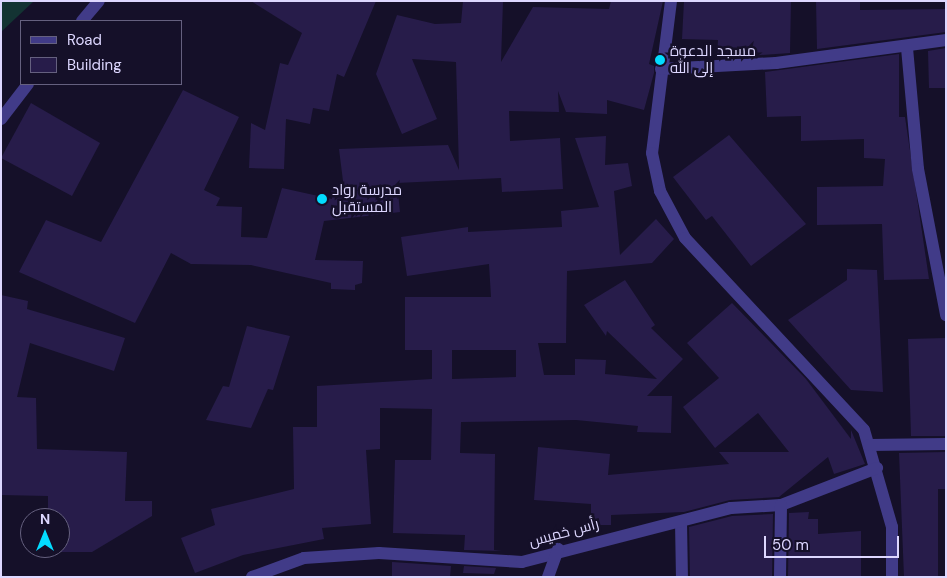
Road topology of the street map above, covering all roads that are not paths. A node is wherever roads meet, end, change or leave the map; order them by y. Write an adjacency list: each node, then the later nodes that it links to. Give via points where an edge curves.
1 (99, 1): 3 (street)
2 (671, 1): 6 (street)
3 (83, 20)
4 (946, 40): 5 (street)
5 (907, 48): 6 (street, via 776,63); 9 (street, via 918,168)
6 (661, 69): 11 (street, via 652,153 660,191 685,238 806,364 864,430)
7 (27, 85): 8 (street)
8 (1, 119)
9 (946, 315)
10 (946, 444): 11 (street)
11 (869, 445): 12 (street)
12 (878, 468): 13 (street, رأس خميس); 20 (street, via 892,527)
13 (781, 505): 14 (street, رأس خميس, via 731,508); 19 (street)
14 (681, 522): 15 (street, رأس خميس); 18 (street)
15 (558, 549): 16 (street, رأس خميس, via 522,562 379,553 304,558); 17 (street)
16 (252, 577)
17 (548, 577)
18 (682, 577)
19 (780, 577)
20 (892, 577)

